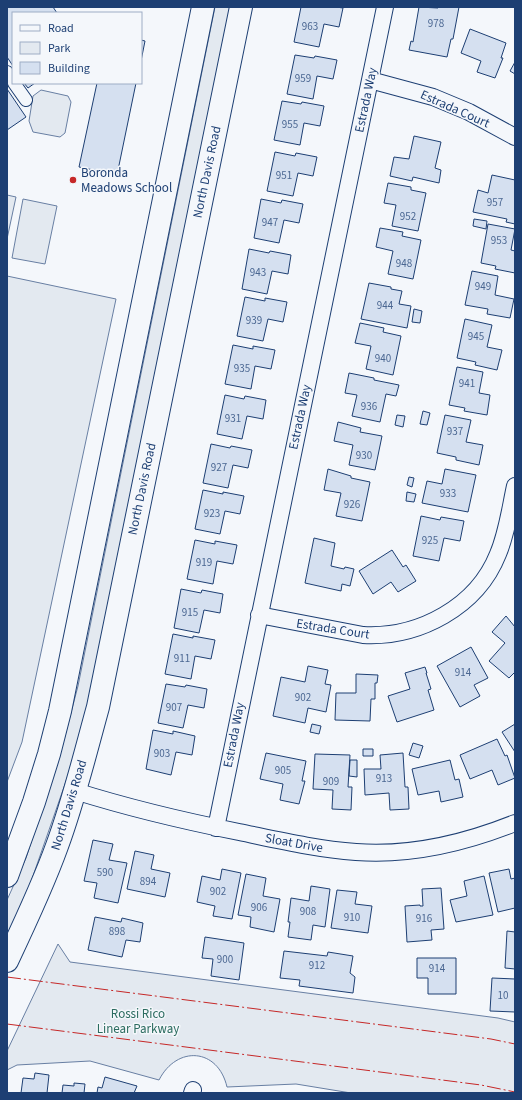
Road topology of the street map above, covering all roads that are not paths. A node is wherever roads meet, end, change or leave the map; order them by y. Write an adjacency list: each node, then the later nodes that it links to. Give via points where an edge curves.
1 (203, 7): 13 (highway, via 60,711 34,802)
2 (241, 7): 10 (highway, North Davis Road, via 98,707)
3 (385, 7): 4 (street, Estrada Way)
4 (370, 80): 7 (street, Estrada Court, via 433,97 469,112); 9 (street, Estrada Way)
5 (15, 84): 6 (street)
6 (26, 100)
7 (515, 137)
8 (515, 486): 9 (street, Estrada Court, via 502,543 483,580 466,599 427,625 401,633 374,636 338,632)
9 (259, 616): 12 (street, Estrada Way)
10 (75, 791): 12 (street, Sloat Drive, via 161,816); 14 (highway, North Davis Road, via 58,845)
11 (515, 823): 12 (street, Sloat Drive, via 443,845 378,852 320,848)
12 (216, 828)
13 (7, 876)
14 (7, 961)

